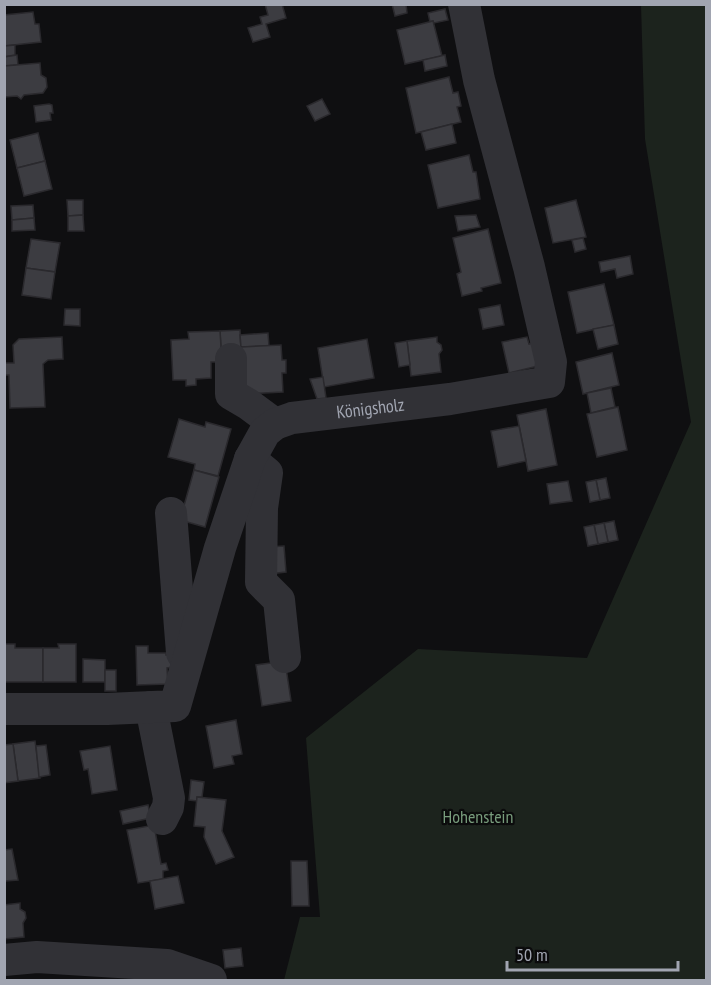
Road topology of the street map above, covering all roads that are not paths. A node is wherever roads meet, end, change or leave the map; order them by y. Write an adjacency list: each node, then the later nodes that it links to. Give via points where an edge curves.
1 (464, 4): 3 (street, Königsholz, via 479,80 551,362 549,382 450,399 292,418)
2 (231, 359): 3 (street, via 231,394)
3 (275, 424): 4 (street, via 259,439)
4 (250, 459): 6 (street, via 267,473 262,508 261,582 279,600); 7 (street)
5 (171, 513): 7 (street, via 182,652)
6 (285, 657)
7 (188, 661): 8 (street, via 175,706)
8 (151, 707): 9 (street); 10 (street, via 169,798)
9 (4, 709)
10 (162, 819)
11 (4, 960): 12 (street, via 37,957 167,964)
12 (211, 981)

